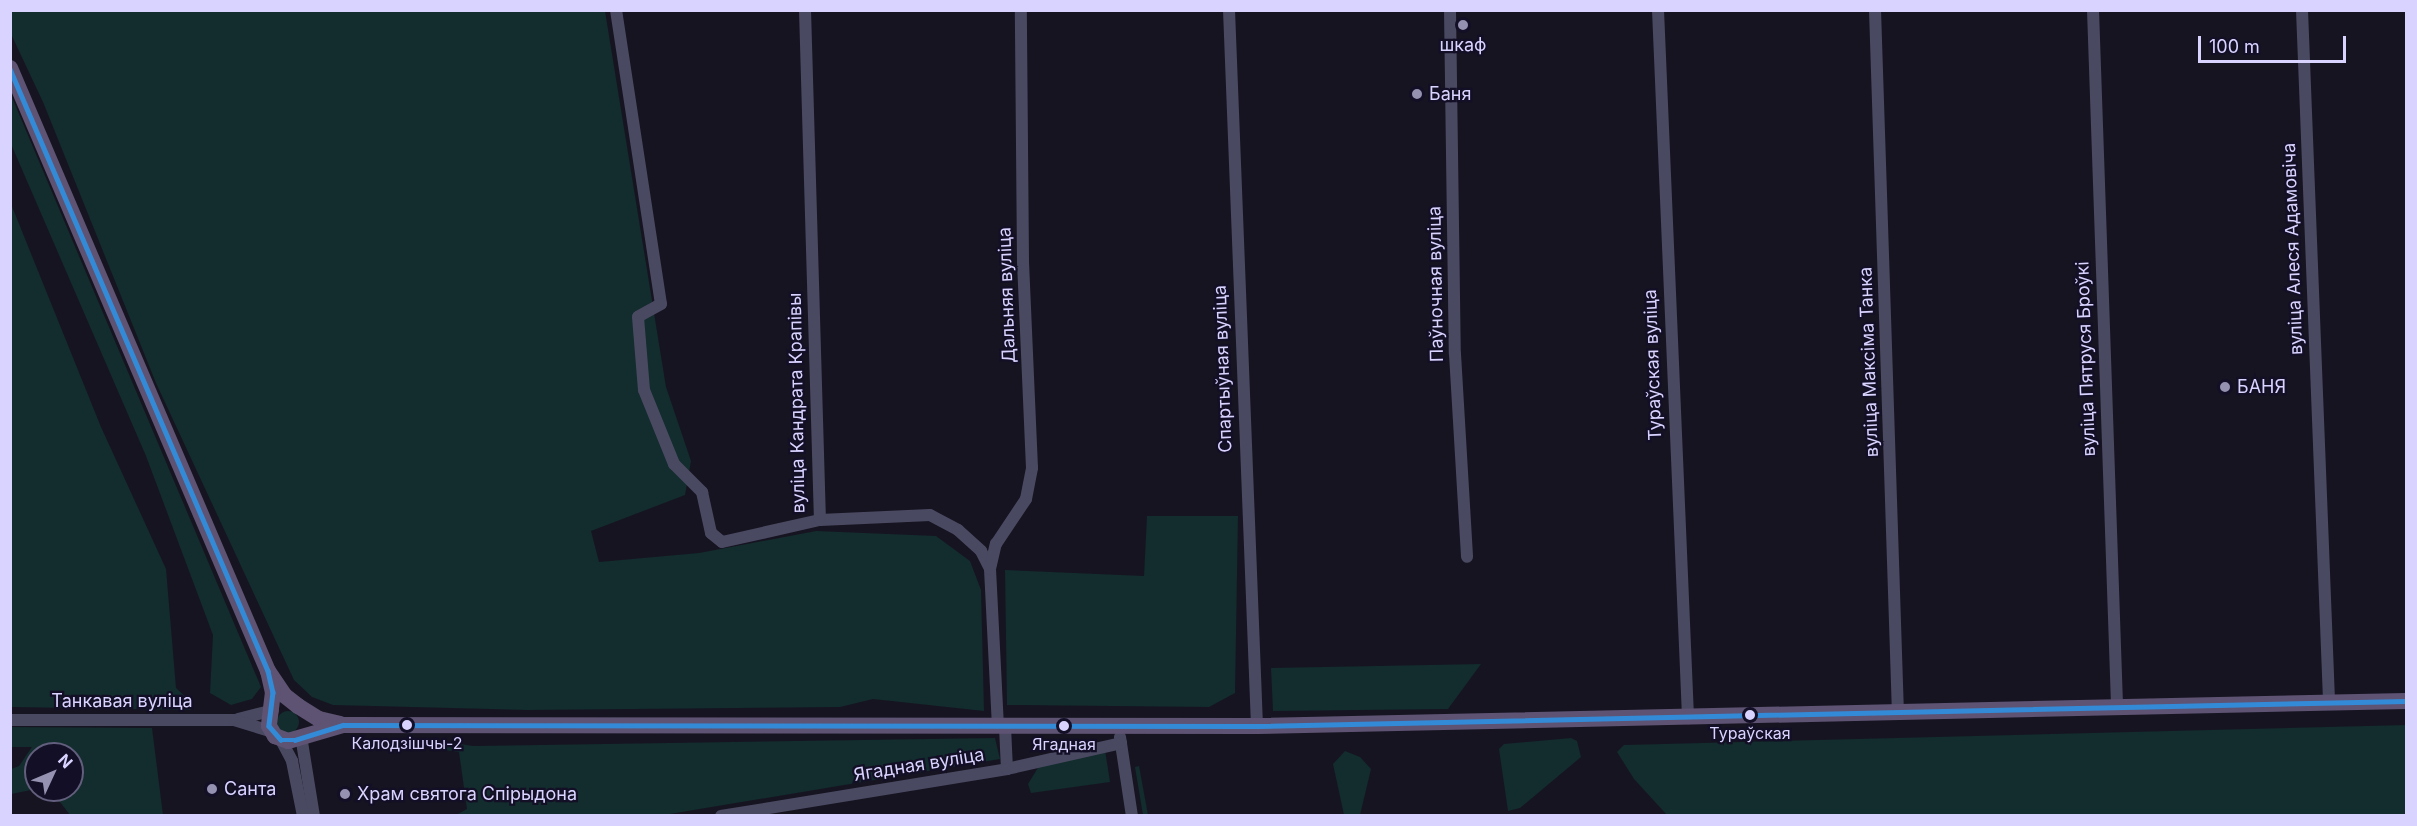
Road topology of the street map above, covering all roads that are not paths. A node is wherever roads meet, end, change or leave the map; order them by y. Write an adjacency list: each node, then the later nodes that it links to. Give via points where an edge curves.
1 (616, 10): 11 (street, вуліца Кандрата Крапівы, via 661,304 638,317 644,390 674,464 702,492 716,540 722,542)
2 (805, 10): 11 (street, вуліца Кандрата Крапівы)
3 (1021, 10): 13 (street, Дальняя вуліца, via 1023,260 1032,468 1026,499 996,544)
4 (1229, 10): 25 (street, Спартыўная вуліца)
5 (1450, 10): 12 (street, Паўночная вуліца, via 1455,354)
6 (1658, 10): 21 (street, Тураўская вуліца)
7 (1875, 10): 20 (street, вуліца Максіма Танка)
8 (2093, 10): 17 (street, вуліца Пятруся Броўкі)
9 (2302, 10): 15 (street, вуліца Алеся Адамовіча)
10 (10, 68): 14 (main road)
11 (820, 520): 13 (street, via 937,517 981,551)
12 (1467, 557)
13 (990, 569): 26 (street)
14 (268, 671): 18 (main road, via 284,695); 19 (main road)
15 (2329, 701): 16 (main road); 17 (main road)
16 (2406, 701)
17 (2116, 705): 20 (main road)
18 (298, 706): 19 (main road, via 288,703); 24 (main road, via 320,719); 30 (main road, via 307,718)
19 (273, 710): 23 (street, Танкавая вуліца); 28 (main road)
20 (1898, 713): 21 (main road)
21 (1688, 718): 25 (main road)
22 (10, 720): 23 (street, Танкавая вуліца)
23 (234, 720): 28 (street, Танкавая вуліца)
24 (344, 725): 26 (main road); 27 (main road)
25 (1257, 726): 29 (main road)
26 (1002, 727): 29 (main road); 31 (street)
27 (322, 730): 30 (main road); 32 (street, via 307,743)
28 (276, 735): 30 (main road); 33 (street, via 292,761)
29 (1120, 735): 31 (street, Ягадная вуліца); 36 (street)
30 (301, 736): 32 (street)
31 (1008, 769): 35 (street, Ягадная вуліца)
32 (310, 796): 34 (street)
33 (303, 816)
34 (314, 816)
35 (721, 816)
36 (1132, 816)

